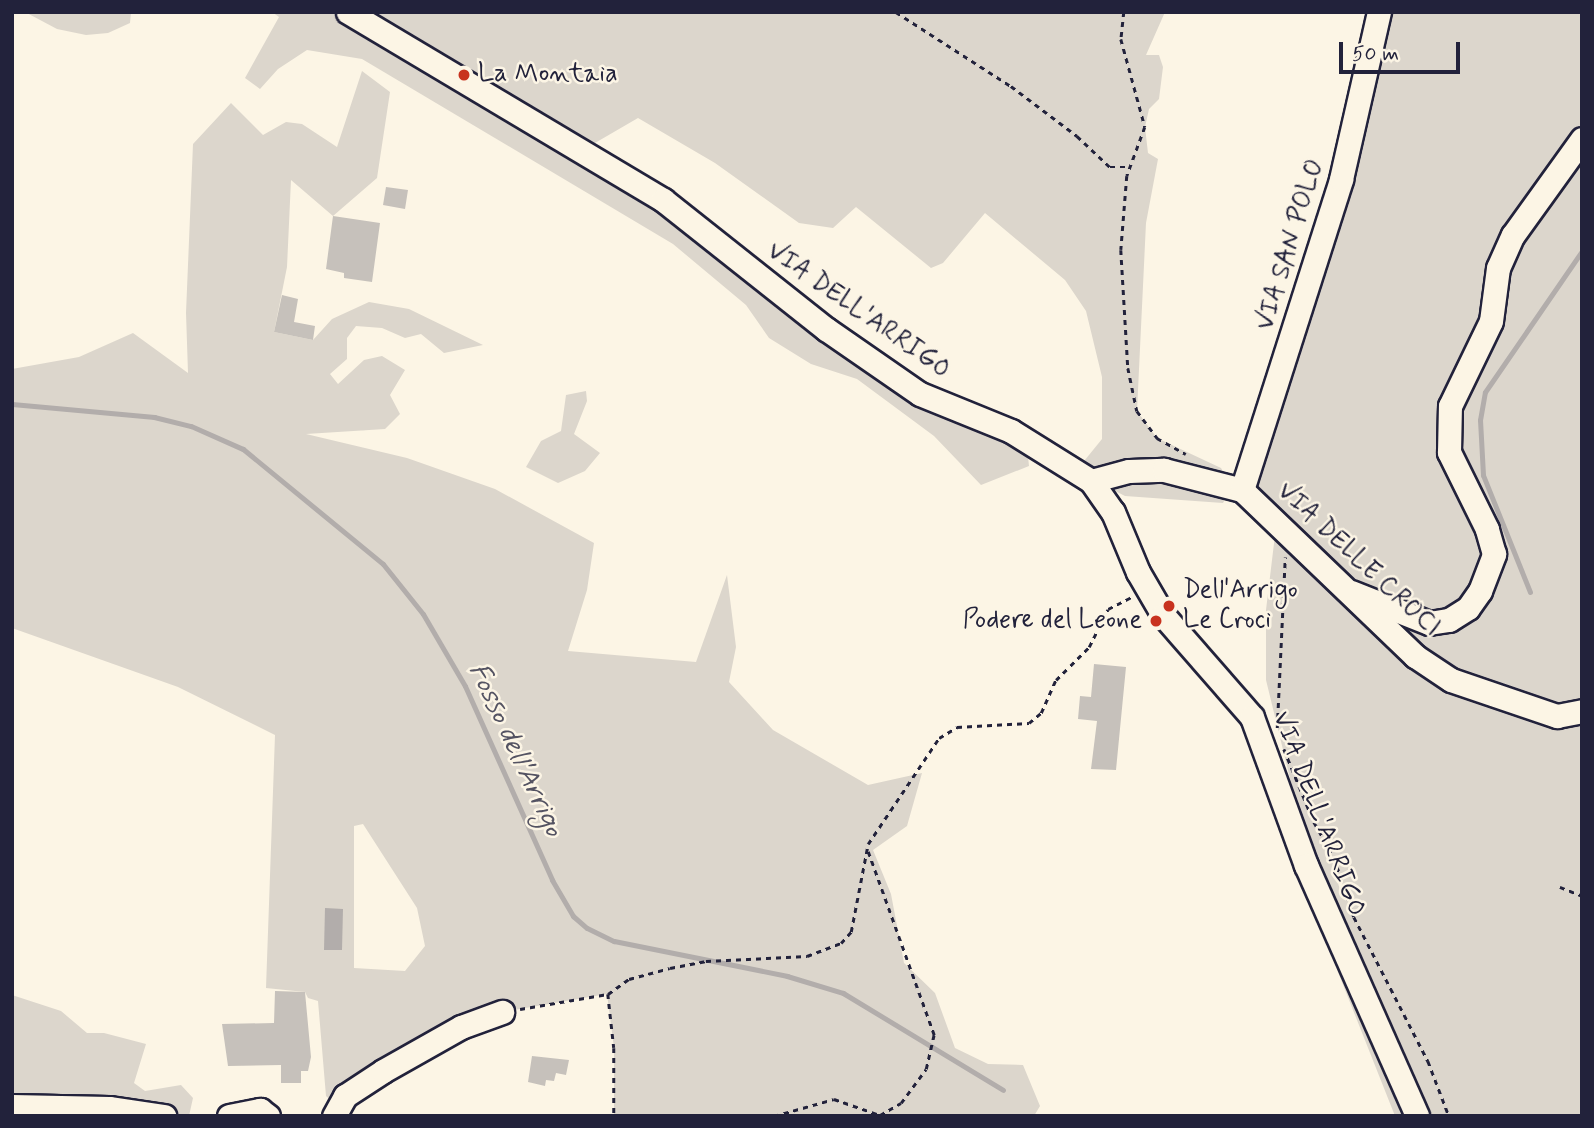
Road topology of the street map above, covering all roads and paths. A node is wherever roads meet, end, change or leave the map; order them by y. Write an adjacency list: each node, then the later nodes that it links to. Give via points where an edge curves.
1 (348, 12): 8 (street, VIA DELL'ARRIGO, via 663,200 826,329 920,394 1011,431)
2 (896, 12): 6 (path, via 1011,86 1110,167)
3 (1124, 12): 6 (path, via 1121,39 1145,127)
4 (1379, 12): 9 (street, VIA SAN POLO, via 1341,179)
5 (1582, 139): 12 (street, via 1513,235 1498,268 1491,321 1450,406 1449,453 1488,529 1494,554 1480,591 1468,608 1449,620 1429,622)
6 (1130, 167): 7 (path, via 1121,250 1128,368 1137,411 1157,438)
7 (1197, 458)
8 (1091, 481): 9 (street, VIA DELLE CROCI, via 1129,471 1164,470); 11 (street, VIA DELL'ARRIGO, via 1113,512)
9 (1242, 490): 10 (street, VIA DELLE CROCI)
10 (1289, 530): 12 (street, VIA DELLE CROCI); 14 (path)
11 (1149, 592): 16 (path, via 1108,609 1089,648 1056,680 1041,713 1029,723 957,727 939,738 868,844); 28 (street, VIA DELL'ARRIGO, via 1171,624 1227,684 1265,741 1306,864)
12 (1351, 592): 13 (street, VIA DELLE CROCI, via 1415,656 1451,680 1557,716)
13 (1582, 711)
14 (1277, 733)
15 (1287, 750): 29 (path, via 1307,806 1334,857 1354,917 1428,1062)
16 (868, 852): 19 (path, via 850,932 841,943 807,956 706,961 670,968 629,979); 27 (path, via 934,1035 917,1087 880,1115 834,1099)
17 (1560, 887): 18 (path)
18 (1582, 896)
19 (608, 993): 20 (path); 26 (path)
20 (502, 1012): 25 (street, via 461,1027 383,1071 345,1096)
21 (12, 1106): 22 (street, via 109,1108)
22 (164, 1116)
23 (229, 1116): 24 (street, via 260,1110)
24 (268, 1116)
25 (334, 1116)
26 (614, 1116)
27 (774, 1116)
28 (1417, 1116)
29 (1449, 1116)

